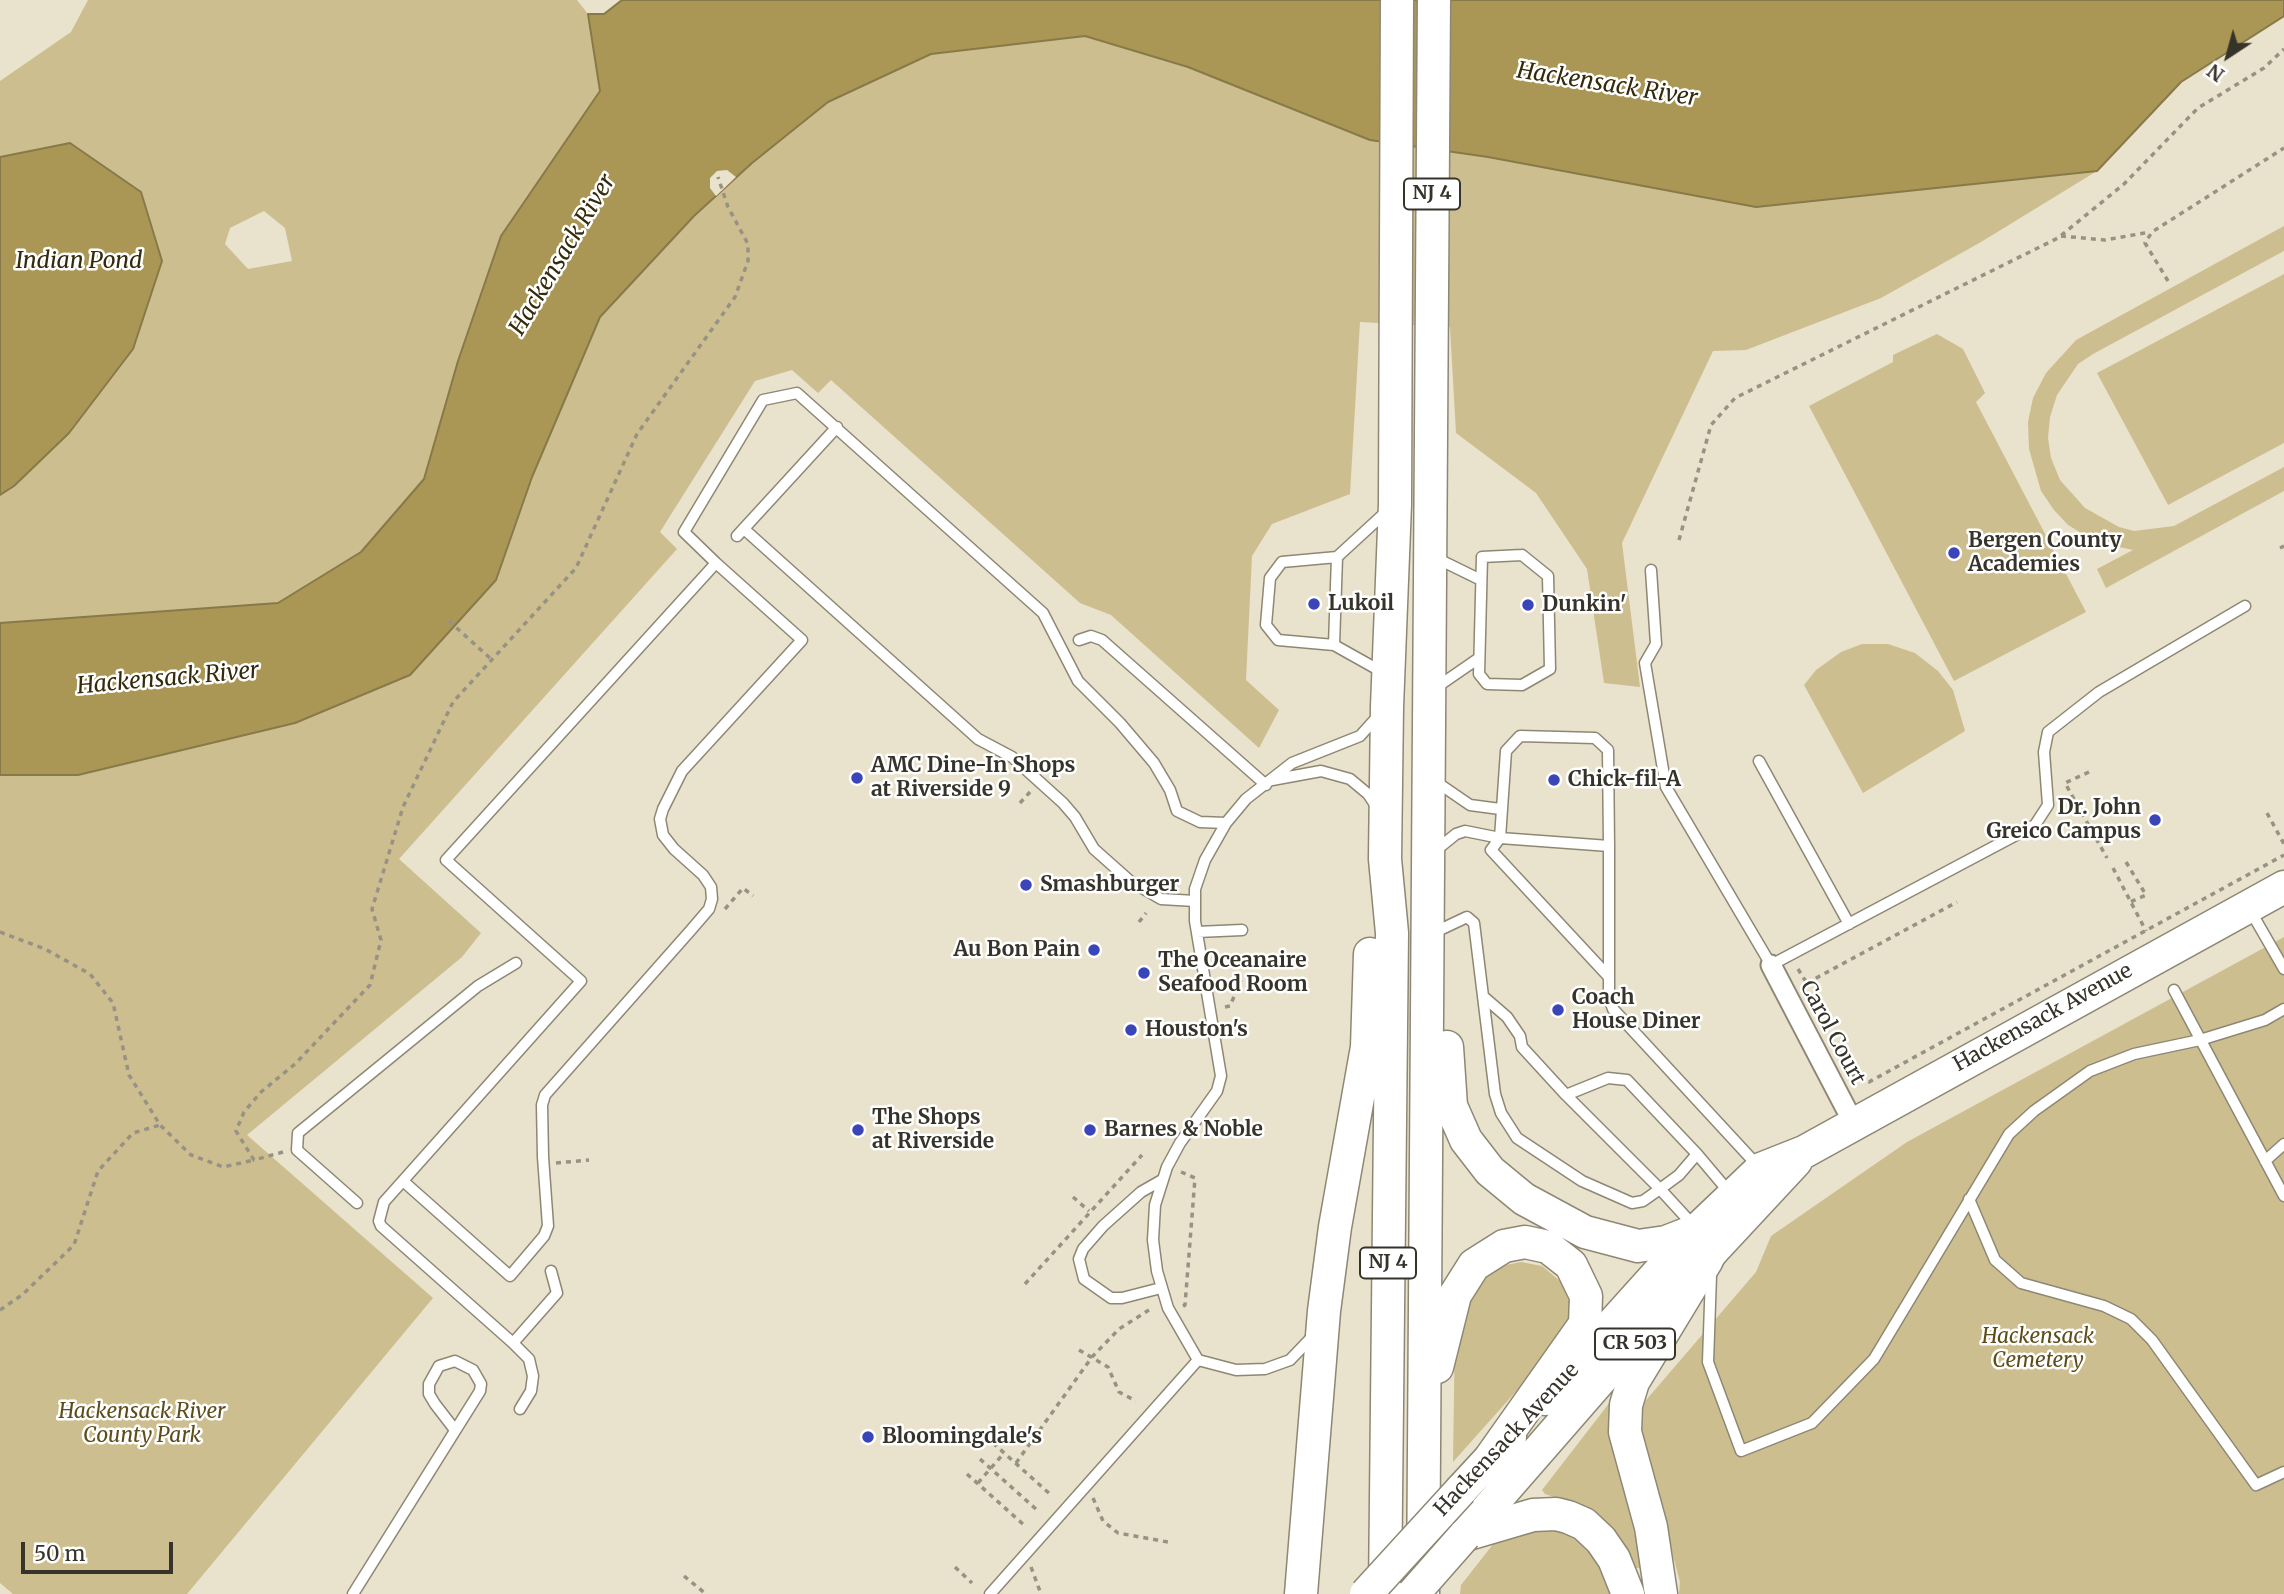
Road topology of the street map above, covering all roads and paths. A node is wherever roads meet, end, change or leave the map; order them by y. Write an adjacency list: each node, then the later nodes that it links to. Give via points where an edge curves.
1 (1397, 0): 10 (main road, NJ 4)
2 (1434, 0): 12 (main road, NJ 4)
3 (2284, 49): 7 (path, via 2264,68 2198,108 2123,184)
4 (2284, 148): 6 (path)
5 (718, 177): 22 (path, via 748,244 748,261 735,297 637,434 576,568)
6 (2152, 232): 7 (path, via 2105,240); 8 (path, via 2145,243)
7 (2061, 236): 11 (path, via 1735,398 1711,425)
8 (2168, 281)
9 (836, 427): 14 (lane, via 797,393 764,400 684,532); 33 (lane, via 1043,613 1077,681 1154,764 1177,811 1200,822); 45 (lane, via 741,533 978,739 1012,757 1063,803 1094,849 1130,881 1161,899)
10 (1395, 504): 13 (lane); 23 (main road, NJ 4)
11 (1679, 540)
12 (1429, 555): 16 (lane); 24 (main road, NJ 4)
13 (1337, 557): 20 (lane); 20 (lane, via 1282,562 1270,578 1266,625 1278,640)
14 (716, 563): 49 (lane, via 802,640 682,771 663,809 663,835 712,887); 85 (lane, via 446,860 582,981)
15 (1651, 570): 59 (lane, via 1656,644 1645,663 1666,787)
16 (1481, 580): 21 (lane); 21 (lane, via 1482,557 1509,555 1522,555 1548,576 1550,669 1522,685 1487,684 1479,674)
17 (2245, 606): 52 (lane, via 2099,692 2048,732 2048,805 2035,825)
18 (449, 621): 22 (path)
19 (1079, 640): 29 (lane, via 1102,639)
20 (1334, 645): 23 (lane)
21 (1479, 658): 24 (lane)
22 (491, 659): 78 (path, via 453,702 403,807 372,909 381,940 370,985 244,1112 236,1130)
23 (1388, 675): 25 (main road, NJ 4)
24 (1427, 694): 28 (main road, NJ 4)
25 (1387, 707): 29 (lane, via 1360,736 1292,763); 32 (main road, NJ 4)
26 (1759, 761): 52 (lane)
27 (2089, 772): 38 (path, via 2065,783)
28 (1427, 776): 30 (lane, via 1470,805); 40 (main road, NJ 4)
29 (1269, 782): 32 (lane, via 1321,771 1350,779 1368,794); 33 (lane, via 1246,799)
30 (1500, 809): 34 (lane); 36 (lane, via 1506,751 1521,736 1595,738 1608,750)
31 (2267, 813): 35 (path)
32 (1386, 822): 39 (main road, NJ 4)
33 (1226, 823): 45 (lane, via 1205,860)
34 (1500, 838): 36 (lane); 40 (lane, via 1465,831); 62 (lane, via 1491,850)
35 (2284, 844)
36 (1609, 846): 62 (lane)
37 (2284, 855): 54 (path)
38 (2107, 858)
39 (1385, 859): 99 (main road, via 1371,881 1367,1047); 132 (main road, NJ 4, via 1392,933)
40 (1427, 859): 57 (main road, NJ 4)
41 (2126, 862): 47 (path, via 2146,895)
42 (2113, 868): 47 (path)
43 (2284, 887): 48 (main road, Hackensack Avenue / CR 503)
44 (753, 896): 49 (path, via 743,888 722,912)
45 (1195, 901): 56 (lane)
46 (1956, 902): 63 (path)
47 (2130, 902): 54 (path)
48 (2248, 907): 61 (lane); 71 (main road, Hackensack Avenue / CR 503)
49 (709, 909): 81 (lane, via 545,1095 541,1105)
50 (1146, 913): 51 (path)
51 (1139, 922)
52 (1849, 924): 59 (lane)
53 (1242, 930): 56 (lane)
54 (2146, 930): 69 (path, via 1869,1082)
55 (0, 932): 72 (path, via 45,948 90,974 113,1003 129,1075)
56 (1197, 932): 82 (lane, via 1221,1076 1217,1091)
57 (1428, 936): 66 (lane, via 1466,917 1474,923); 93 (main road, via 1447,1044 1451,1106 1466,1140 1490,1171 1546,1213 1611,1240 1648,1246); 107 (main road, NJ 4)
58 (516, 964): 74 (lane, via 478,986 298,1133)
59 (1771, 965): 71 (street, Carol Court)
60 (1798, 969): 63 (path)
61 (2284, 969)
62 (1609, 977): 83 (lane, via 1613,1009)
63 (1807, 983): 64 (path)
64 (1800, 989)
65 (2174, 990): 68 (lane)
66 (1485, 998): 70 (lane, via 1507,1017 1522,1047); 86 (lane, via 1495,1094 1501,1114 1517,1138 1582,1181 1632,1203)
67 (2284, 1009): 68 (lane)
68 (2200, 1040): 80 (lane); 90 (lane, via 2134,1054 2090,1071 2009,1134)
69 (1844, 1069)
70 (1566, 1095): 76 (lane, via 1608,1078 1627,1080); 86 (lane)
71 (1853, 1122): 75 (main road, Hackensack Avenue / CR 503)
72 (160, 1125): 78 (path, via 191,1155 223,1167); 97 (path, via 132,1133 98,1171 74,1245)
73 (2284, 1144): 80 (lane)
74 (297, 1150): 78 (path); 91 (lane)
75 (1804, 1152): 83 (main road, Hackensack Avenue / CR 503); 93 (main road, Hackensack Avenue / CR 503)
76 (1697, 1154): 86 (lane); 87 (lane)
77 (1142, 1155): 92 (path)
78 (254, 1160)
79 (589, 1160): 81 (path)
80 (2265, 1161): 88 (lane)
81 (543, 1164): 85 (lane, via 548,1226 509,1276)
82 (1167, 1167): 84 (lane); 100 (path, via 1195,1178 1185,1305)
83 (1761, 1169): 87 (main road, Hackensack Avenue / CR 503)
84 (1162, 1180): 96 (lane, via 1153,1240); 96 (lane, via 1140,1192 1103,1226 1079,1259 1084,1279 1111,1298)
85 (403, 1181): 101 (lane, via 381,1207 381,1226)
86 (1660, 1189): 93 (lane)
87 (1732, 1195): 93 (main road, Hackensack Avenue / CR 503)
88 (2284, 1196)
89 (1073, 1197): 92 (path)
90 (1969, 1199): 93 (lane, via 1874,1359 1812,1423 1741,1451 1708,1362); 115 (lane, via 1995,1260 2021,1283 2092,1302 2131,1319 2152,1340 2256,1485)
91 (357, 1203)
92 (1089, 1211): 95 (path)
93 (1706, 1246): 111 (main road, Hackensack Avenue / CR 503); 122 (main road, Hackensack Avenue / CR 503); 136 (main road, via 1633,1382 1626,1405 1625,1432 1651,1527)
94 (551, 1271): 101 (lane, via 557,1293)
95 (1025, 1284)
96 (1161, 1288): 100 (lane)
97 (0, 1310)
98 (1149, 1310): 103 (path, via 1119,1329)
99 (1324, 1311): 104 (lane, via 1310,1340 1278,1366 1245,1371); 130 (main road)
100 (1170, 1313): 104 (lane)
101 (513, 1343): 106 (lane, via 529,1359 533,1376 531,1391)
102 (1079, 1350): 103 (path)
103 (1092, 1357): 105 (path, via 1108,1367 1119,1392); 113 (path)
104 (1198, 1360): 118 (lane)
105 (1136, 1401)
106 (520, 1409)
107 (1425, 1423): 111 (main road, via 1451,1307 1474,1265 1513,1244 1548,1247 1578,1275 1586,1296 1585,1324); 134 (main road, NJ 4)
108 (455, 1430): 108 (lane, via 481,1384 473,1370 455,1361 439,1366 429,1384 429,1394); 127 (lane)
109 (993, 1443): 110 (path)
110 (1004, 1453): 113 (path); 114 (path)
111 (1491, 1457): 131 (main road, Hackensack Avenue / CR 503, bridge)
112 (980, 1459): 114 (path)
113 (1016, 1463): 119 (path)
114 (991, 1468): 117 (path); 120 (path)
115 (2284, 1472)
116 (967, 1474): 117 (path)
117 (977, 1484): 121 (path)
118 (1083, 1488): 123 (path, via 1096,1501 1103,1521 1118,1533); 129 (lane)
119 (1051, 1495)
120 (1037, 1510)
121 (1024, 1525)
122 (1465, 1535): 133 (main road, Hackensack Avenue / CR 503, bridge); 135 (main road, via 1533,1515 1568,1517 1601,1540)
123 (1168, 1542)
124 (955, 1567): 126 (path)
125 (684, 1576): 128 (path)
126 (972, 1583)
127 (353, 1594)
128 (706, 1594)
129 (990, 1594)
130 (1301, 1594)
131 (1366, 1594)
132 (1385, 1594)
133 (1413, 1594)
134 (1423, 1594)
135 (1628, 1594)
136 (1661, 1594)

